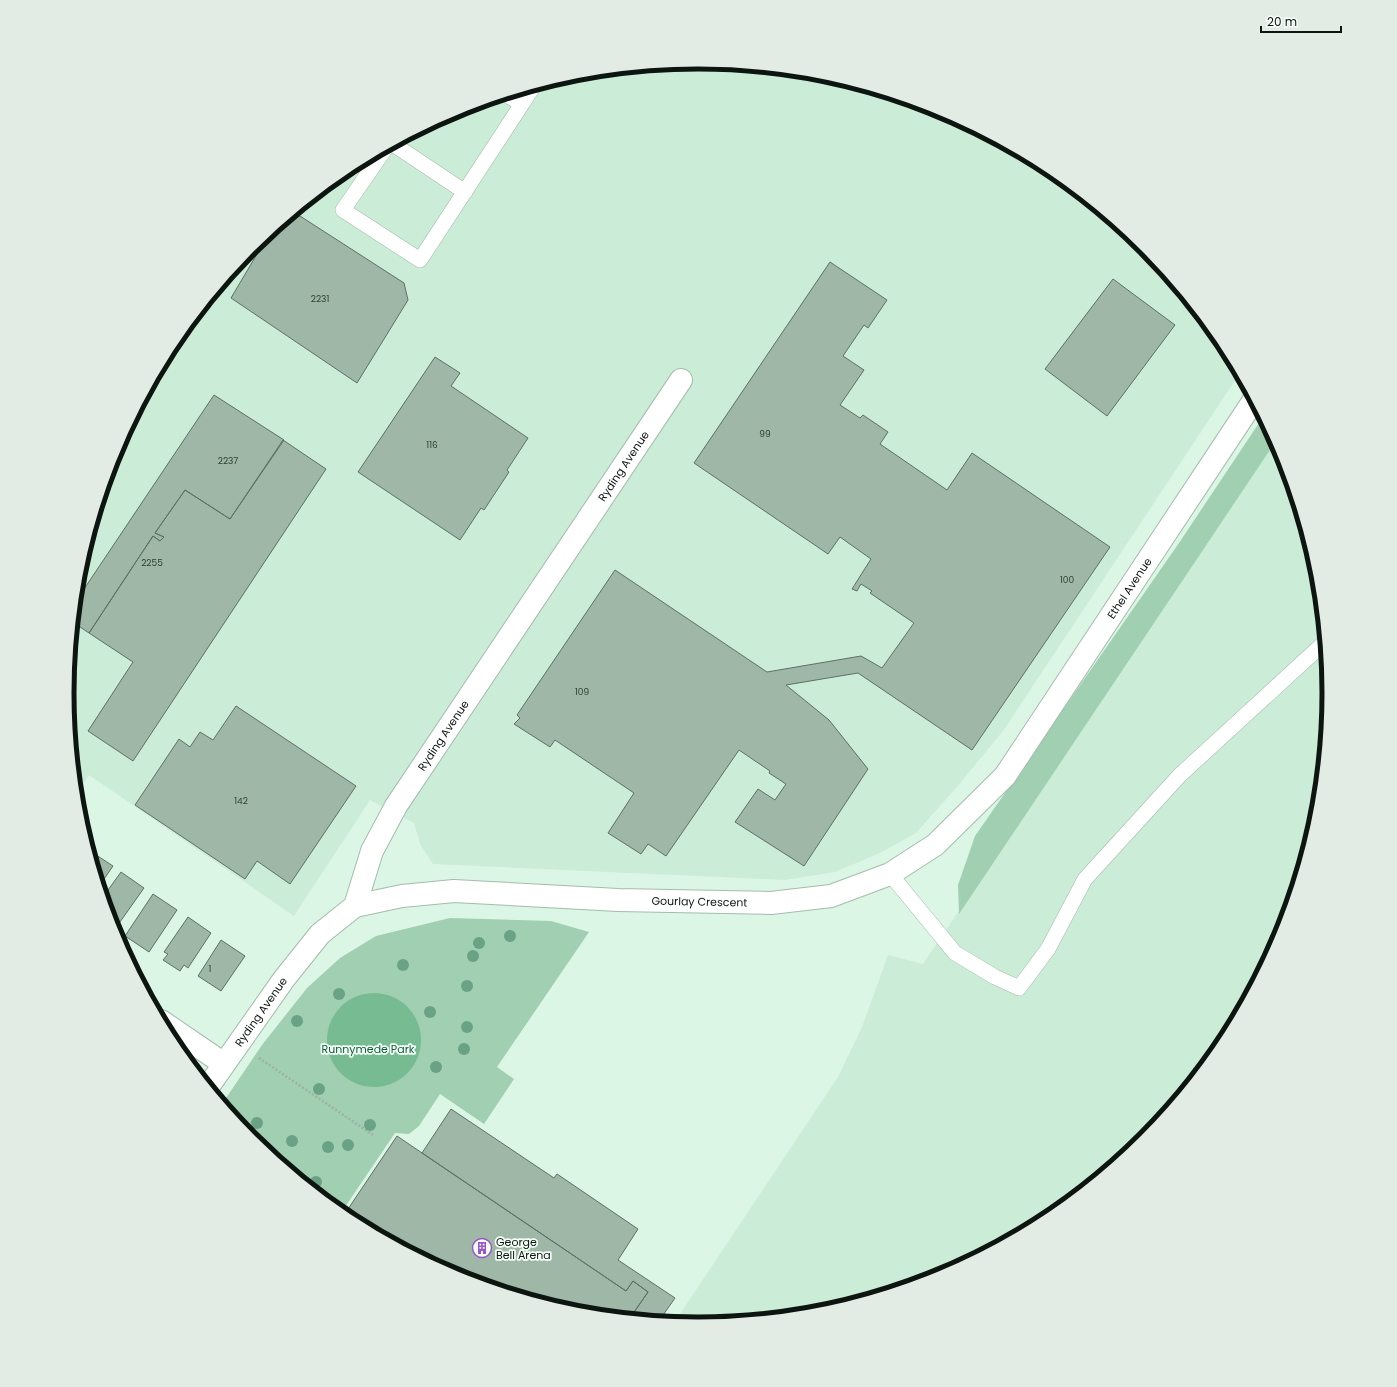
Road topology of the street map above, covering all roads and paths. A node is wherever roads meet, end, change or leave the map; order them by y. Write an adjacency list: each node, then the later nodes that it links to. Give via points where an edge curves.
1 (530, 92): 3 (lane)
2 (512, 98): 3 (lane)
3 (522, 104): 6 (lane)
4 (397, 147): 6 (lane)
5 (379, 157): 6 (lane, via 343,210 420,260)
6 (465, 192)
7 (681, 380): 12 (street, Ryding Avenue, via 396,806 372,851)
8 (1252, 404): 10 (street, Ethel Avenue)
9 (1321, 645): 11 (lane, via 1180,775 1084,879 1048,949 1019,988 955,953)
10 (1005, 776): 11 (street, Gourlay Crescent, via 935,845)
11 (890, 874): 12 (street, Gourlay Crescent, via 831,896 771,903 618,900 454,891 402,896)
12 (355, 906): 15 (street, Ryding Avenue, via 320,934 284,979)
13 (172, 1028): 15 (street)
14 (259, 1058): 17 (path)
15 (224, 1064): 16 (street, Ryding Avenue)
16 (211, 1083)
17 (373, 1135)

